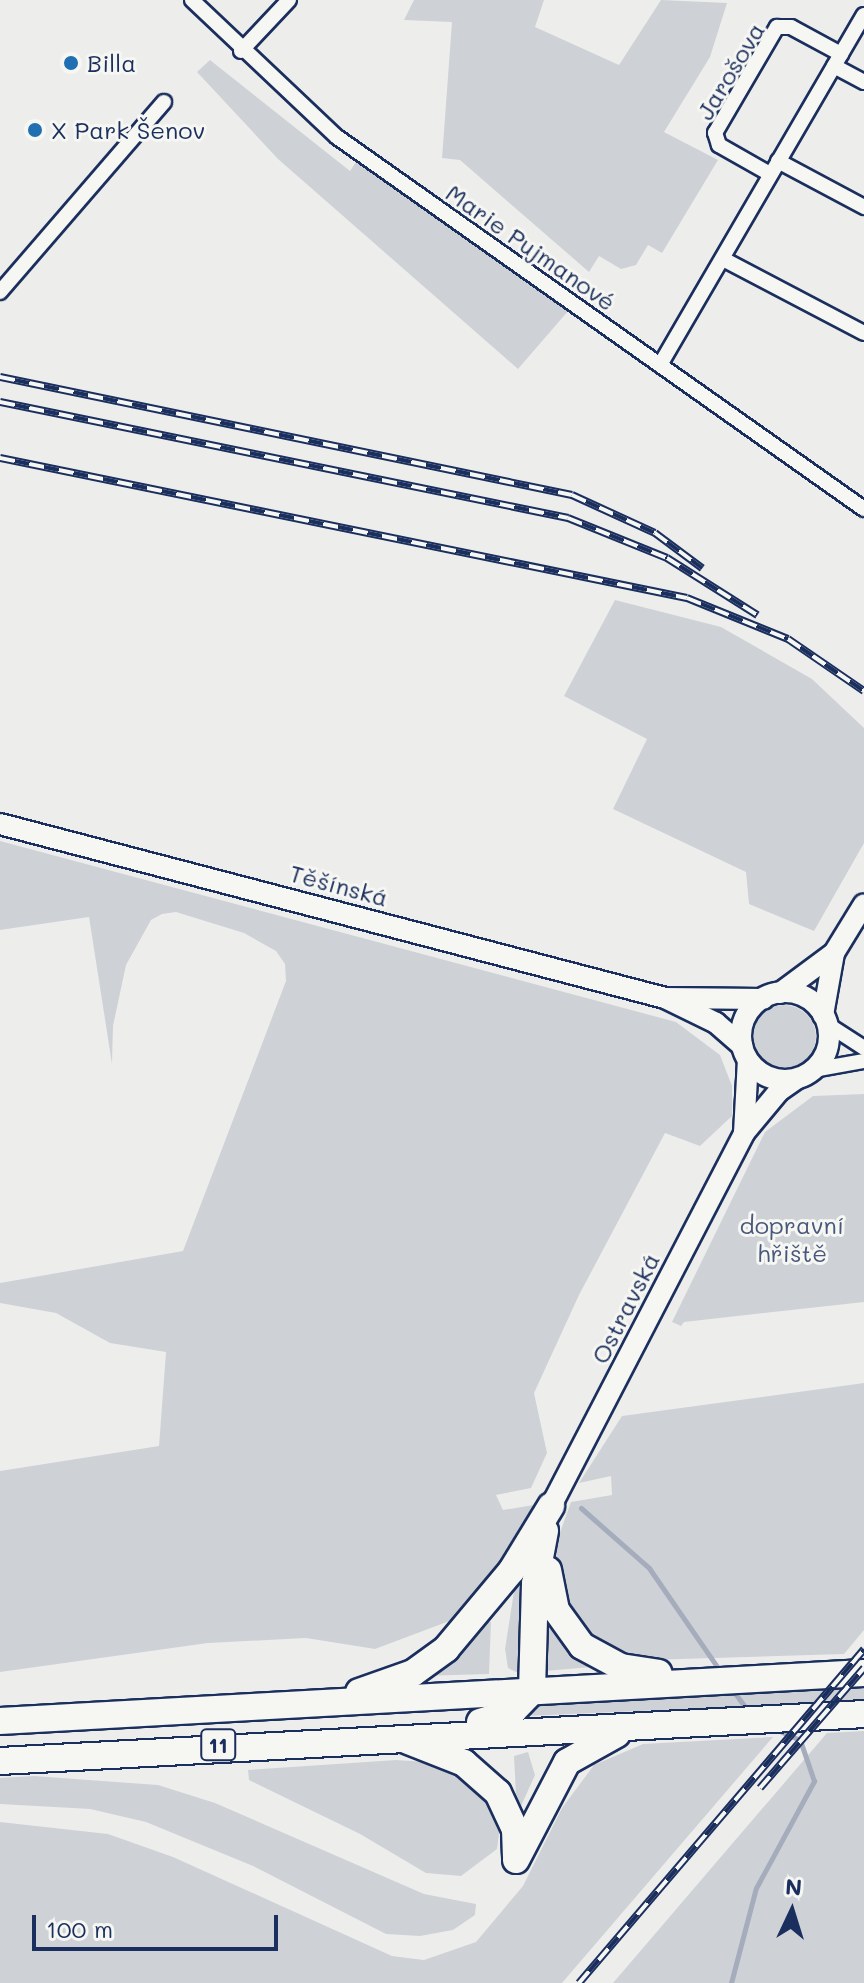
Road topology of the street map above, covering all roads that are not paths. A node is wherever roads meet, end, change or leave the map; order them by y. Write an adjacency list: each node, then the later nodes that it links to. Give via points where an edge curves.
1 (192, 0): 4 (street, Marie Pujmanové)
2 (289, 0): 4 (street)
3 (864, 15): 5 (street)
4 (241, 51): 13 (street, Marie Pujmanové, via 337,137)
5 (837, 60): 6 (street); 8 (street); 8 (street, Jarošova, via 791,27 777,27 715,133 719,145)
6 (864, 82)
7 (164, 102): 11 (street)
8 (774, 167): 9 (street); 10 (street)
9 (864, 207)
10 (723, 259): 12 (street); 13 (street)
11 (0, 292)
12 (864, 333)
13 (660, 365): 14 (street, Marie Pujmanové)
14 (864, 509)
15 (0, 824): 19 (main road, Těšínská)
16 (864, 904): 17 (main road)
17 (834, 953): 18 (main road); 20 (main road)
18 (772, 996): 19 (main road, Těšínská); 20 (main road, via 803,996); 22 (main road, via 744,1019)
19 (665, 998): 22 (main road, Těšínská, via 716,1023)
20 (825, 1019): 21 (street); 24 (main road, via 827,1049)
21 (864, 1048)
22 (745, 1053): 24 (main road, via 769,1077); 25 (main road, Ostravská)
23 (864, 1061): 24 (street)
24 (805, 1074): 25 (main road, Ostravská, via 779,1091)
25 (744, 1133): 26 (main road, Ostravská)
26 (549, 1515): 28 (highway, via 552,1599 563,1624 582,1646 621,1667); 29 (highway, via 535,1584); 30 (highway, via 494,1595 431,1662 367,1690)
27 (864, 1673): 28 (highway, 11)
28 (718, 1681): 29 (highway, 11)
29 (532, 1691): 30 (highway, 11); 34 (highway, via 502,1717)
30 (309, 1703): 32 (highway, 11)
31 (864, 1714): 33 (highway, 11)
32 (0, 1721)
33 (655, 1728): 34 (highway, 11); 34 (highway, via 608,1736 567,1762 516,1860 510,1814 481,1775 443,1753)
34 (397, 1737): 35 (highway, 11)
35 (0, 1761)

